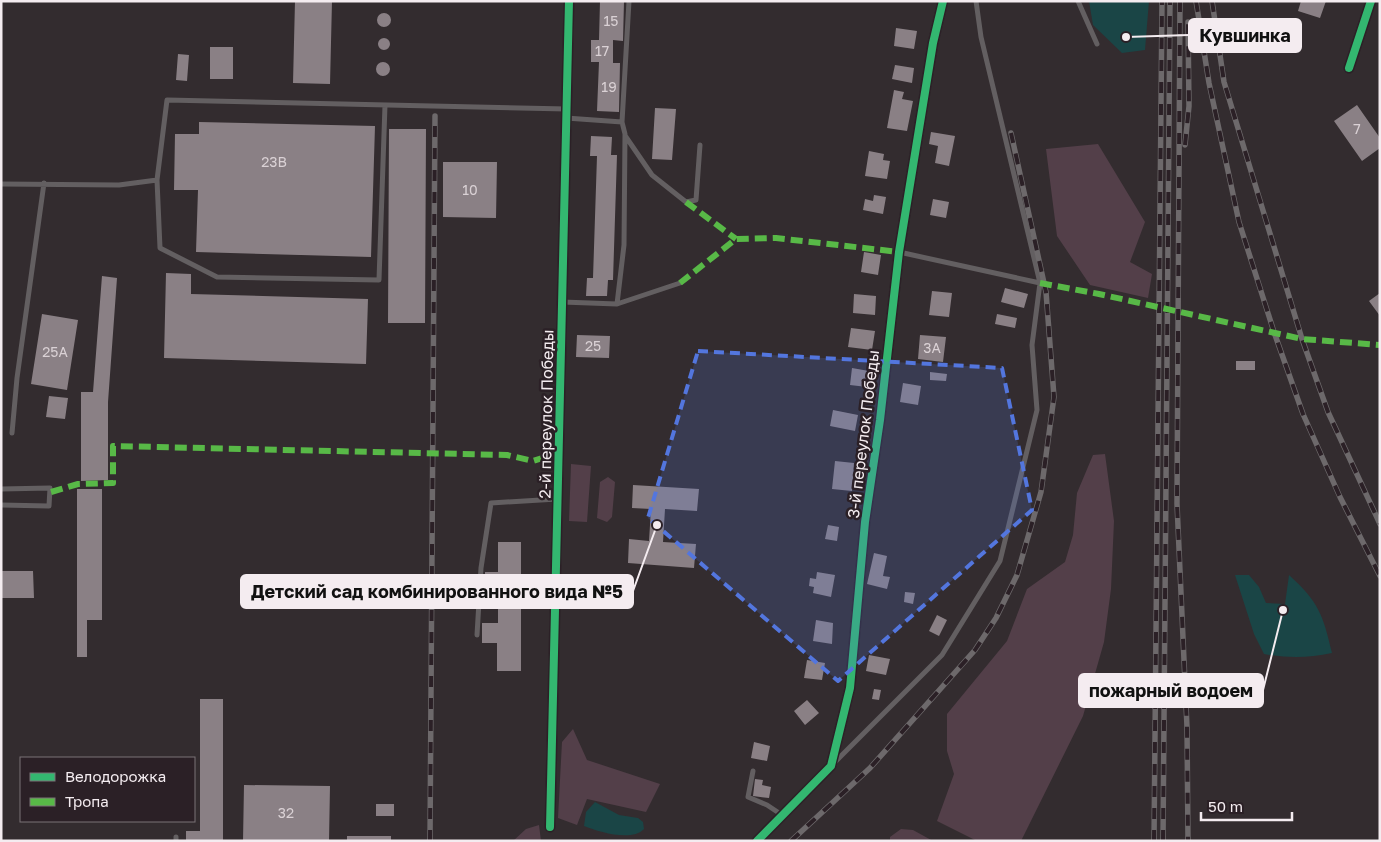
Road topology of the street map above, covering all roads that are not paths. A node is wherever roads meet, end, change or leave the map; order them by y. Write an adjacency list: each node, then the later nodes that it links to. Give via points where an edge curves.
1 (569, 1): 10 (street, 2-й переулок Победы)
2 (628, 1): 11 (lane)
3 (943, 1): 17 (street, 3-й переулок Победы, via 933,43)
4 (976, 1): 19 (lane)
5 (1078, 1): 7 (lane)
6 (1371, 1): 8 (street)
7 (1097, 44)
8 (1349, 68)
9 (385, 105): 10 (lane); 14 (lane, via 167,100); 14 (lane, via 379,280 217,278 160,248)
10 (566, 113): 11 (lane); 20 (street, 2-й переулок Победы)
11 (622, 122): 12 (lane)
12 (626, 136): 13 (lane, via 652,175 686,202 696,200); 21 (lane, via 624,245)
13 (700, 145)
14 (157, 180): 15 (lane, via 119,185)
15 (44, 183): 16 (lane); 22 (lane)
16 (1, 184)
17 (899, 252): 19 (lane); 27 (street, 3-й переулок Победы, via 865,522 850,688)
18 (680, 283): 21 (lane)
19 (1040, 283): 27 (lane, via 1032,344 1037,410 1000,561 942,655)
20 (562, 302): 21 (lane); 24 (street, 2-й переулок Победы)
21 (617, 304)
22 (12, 433)
23 (1, 489): 25 (lane, via 50,488 49,506)
24 (557, 499): 26 (lane, via 491,503 481,568); 30 (street, 2-й переулок Победы)
25 (1, 505)
26 (477, 635)
27 (831, 766): 29 (street)
28 (752, 771): 29 (lane, via 748,797 767,804)
29 (782, 815): 31 (street)
30 (550, 828)
31 (757, 841)

